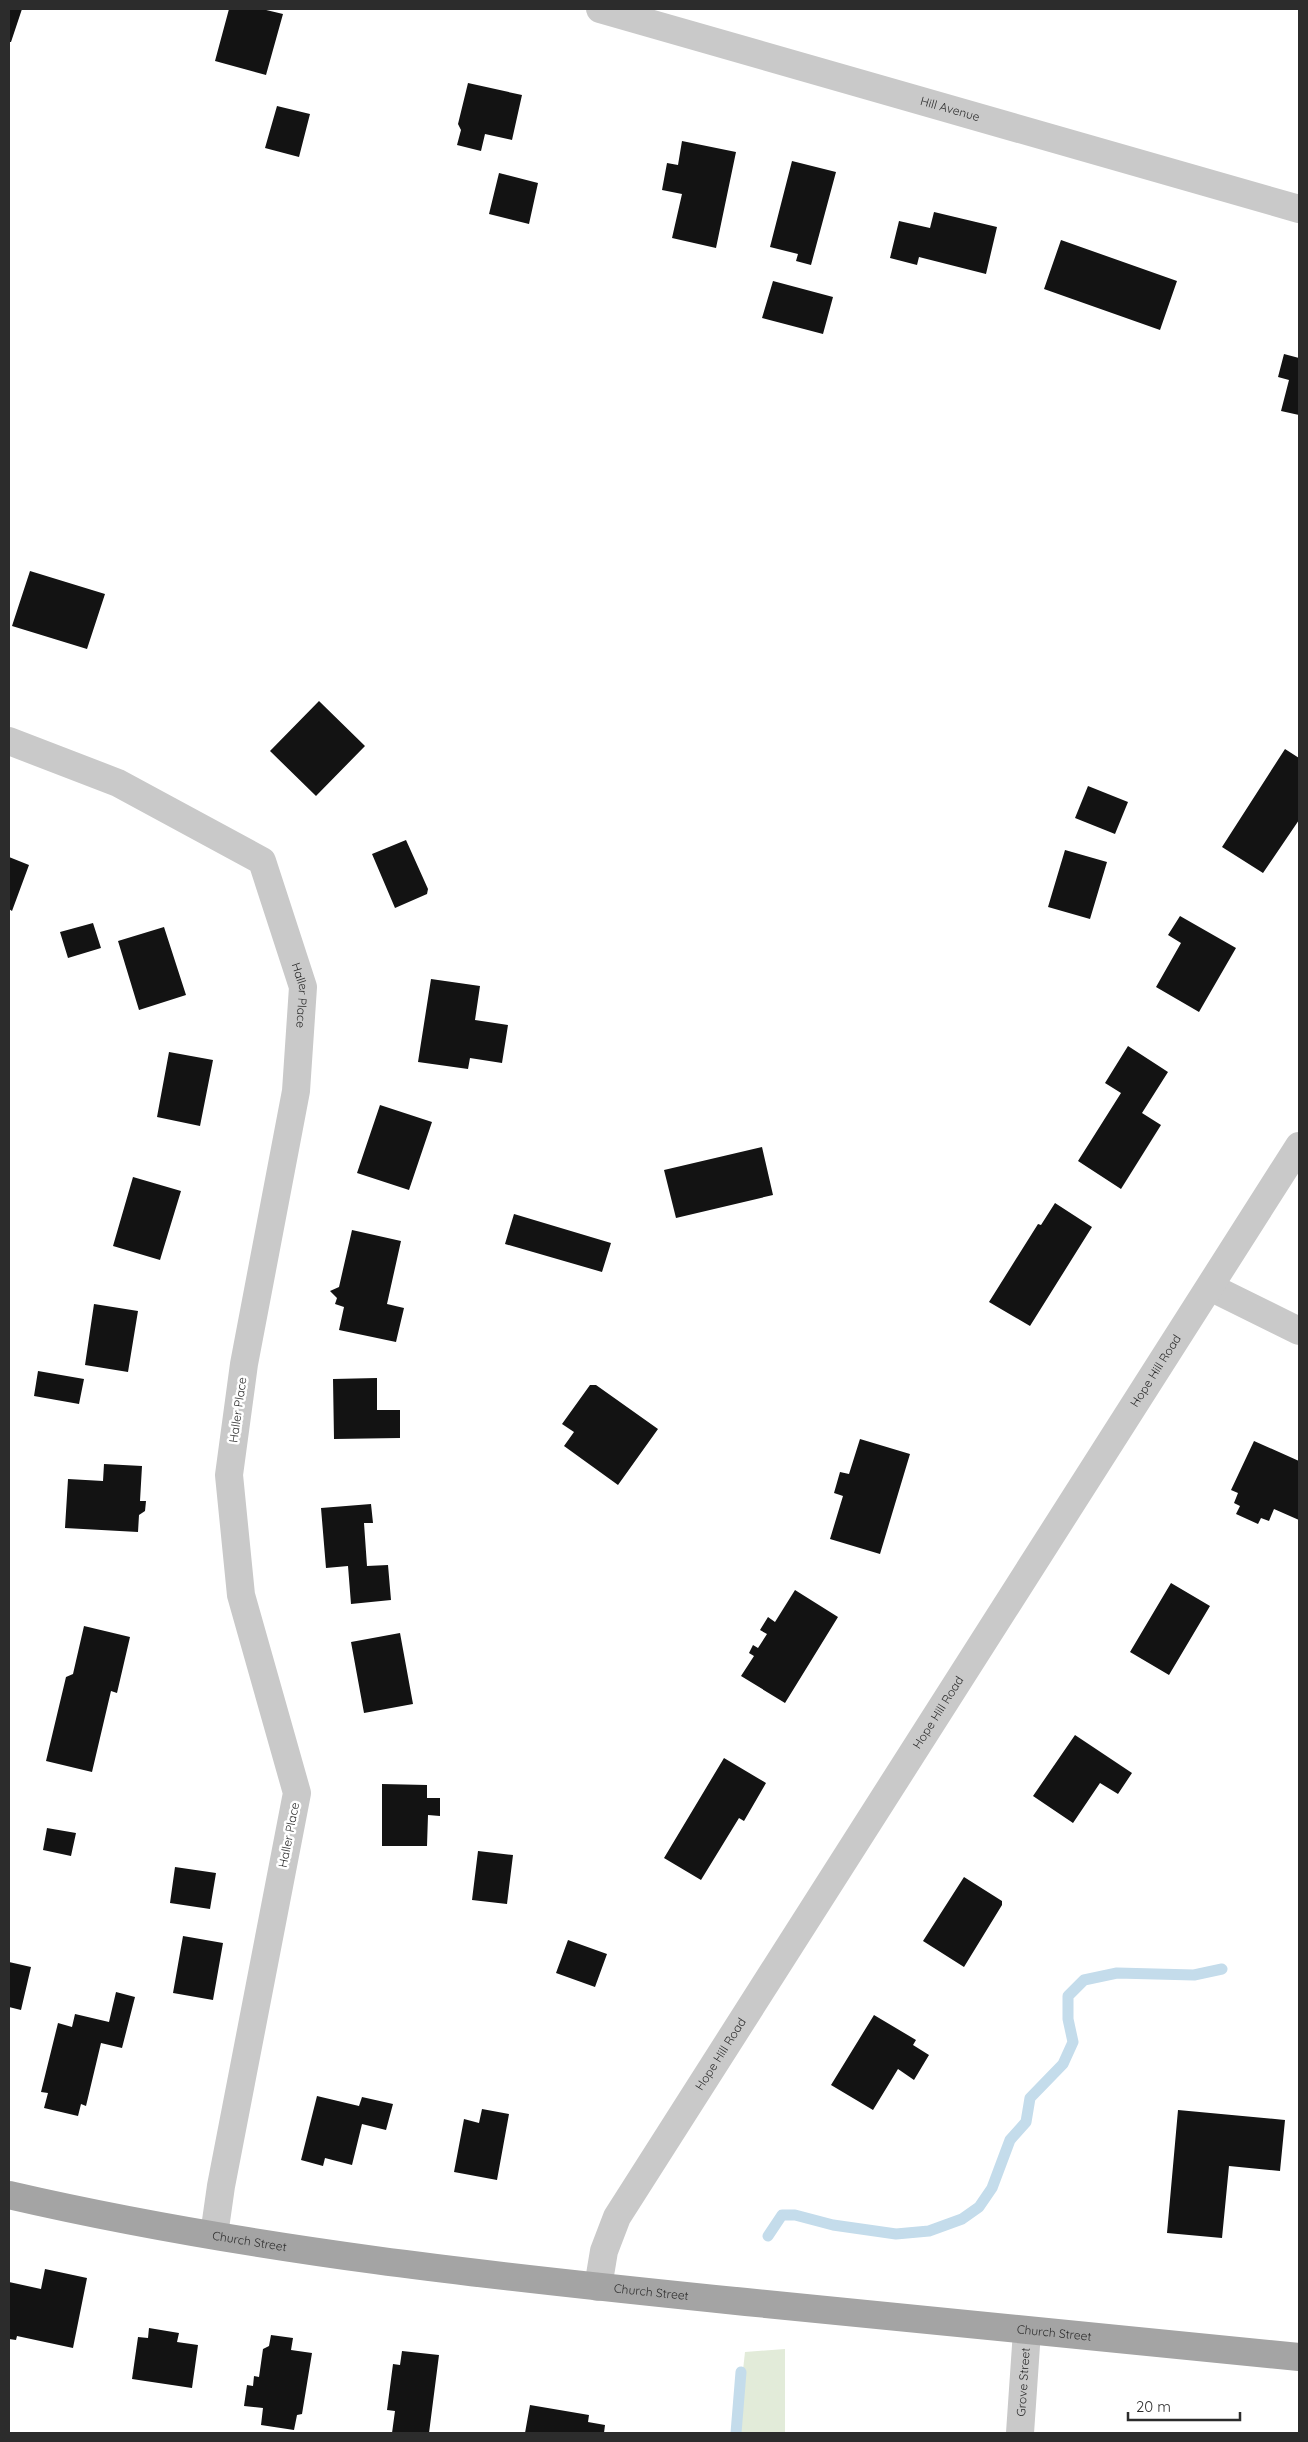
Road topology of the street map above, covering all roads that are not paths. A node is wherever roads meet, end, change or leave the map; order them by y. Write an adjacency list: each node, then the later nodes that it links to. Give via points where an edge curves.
1 (600, 9): 2 (street, Hill Avenue)
2 (1299, 209)
3 (9, 741): 8 (street, Haller Place, via 118,783 262,862 303,987 296,1091 244,1364 229,1476 241,1595 297,1793)
4 (1299, 1146): 5 (street, Hope Hill Road)
5 (1210, 1287): 6 (street); 9 (street, Hope Hill Road, via 617,2217 604,2251)
6 (1299, 1332)
7 (9, 2196): 8 (main road, Church Street)
8 (214, 2235): 9 (main road, Church Street, via 451,2270)
9 (598, 2287): 10 (main road, Church Street)
10 (1028, 2331): 11 (main road, Church Street); 12 (street, Grove Street)
11 (1299, 2357)
12 (1020, 2433)

